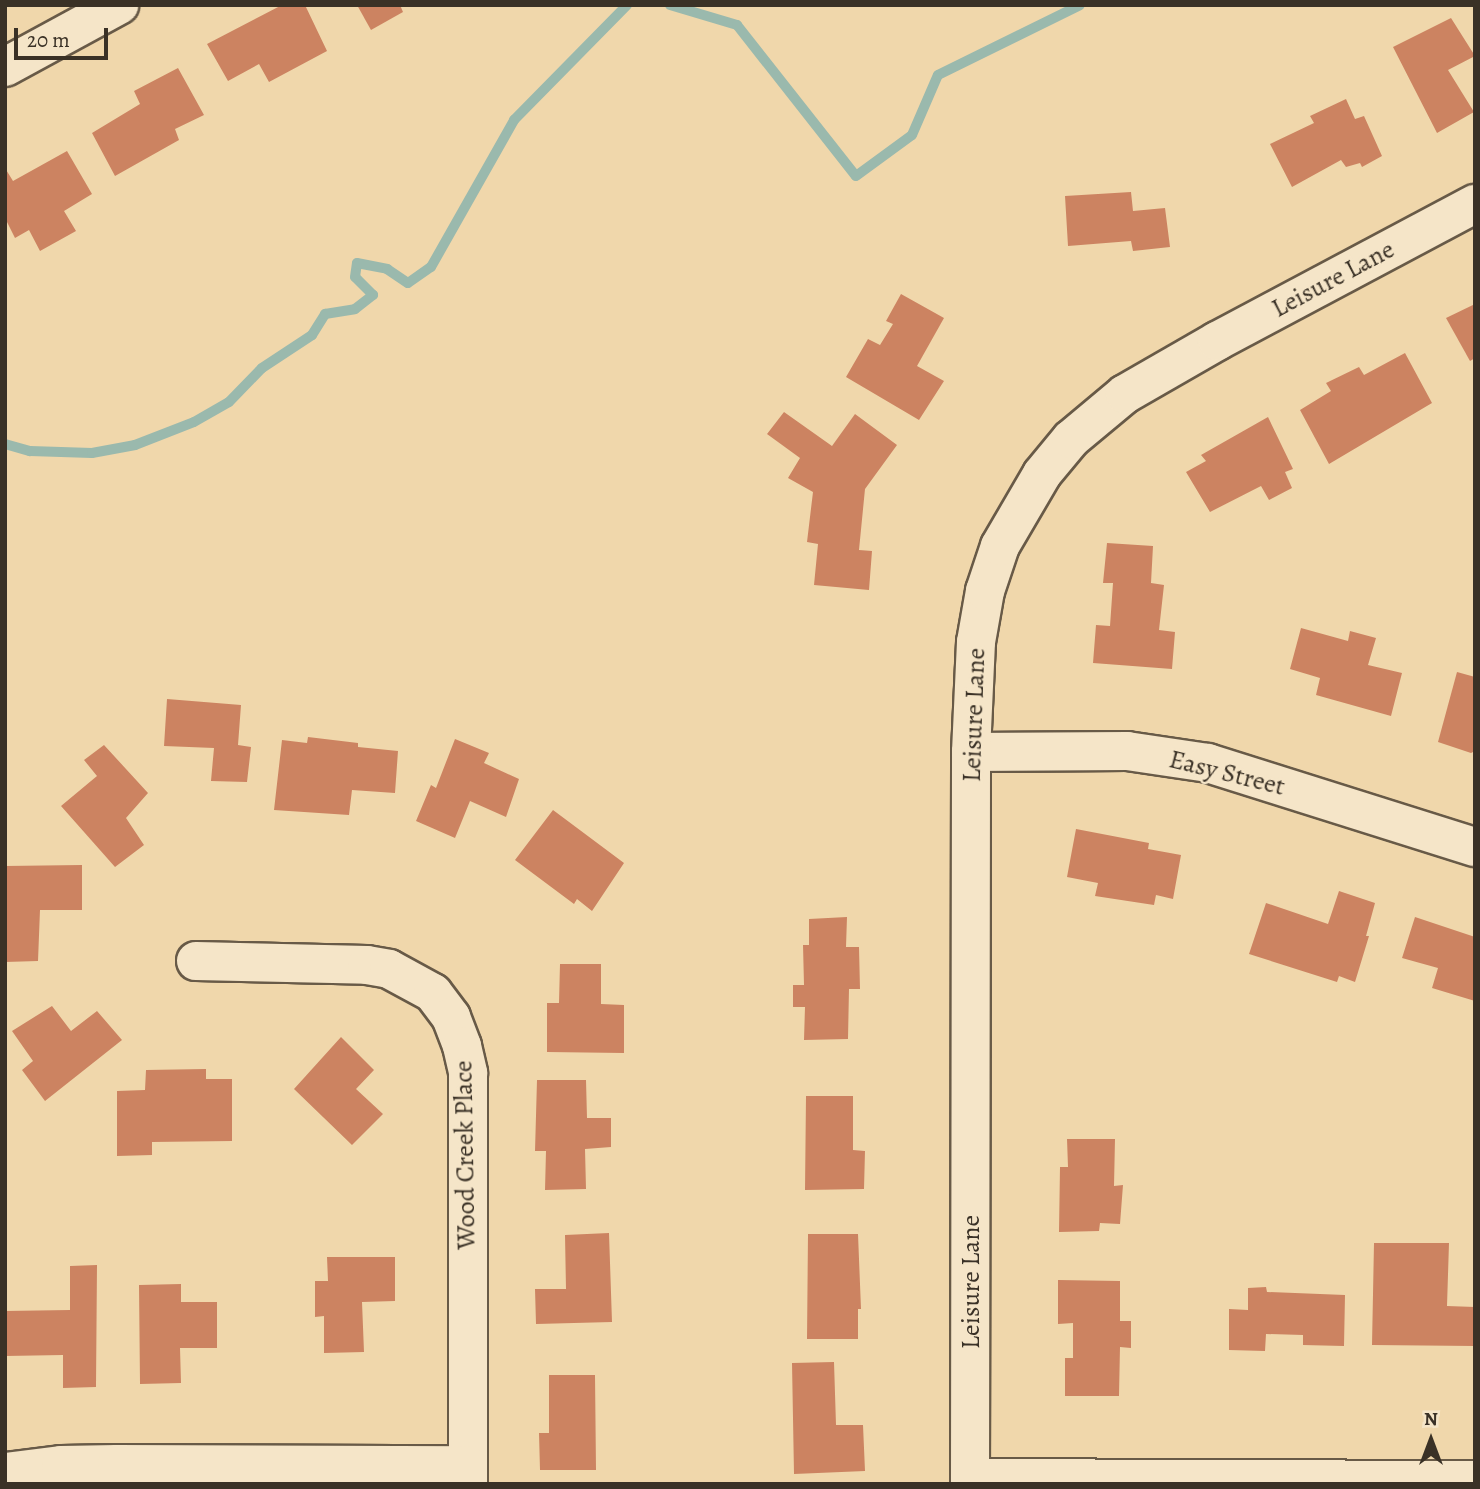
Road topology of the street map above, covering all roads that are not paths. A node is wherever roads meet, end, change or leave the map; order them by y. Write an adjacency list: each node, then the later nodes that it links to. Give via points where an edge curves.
1 (119, 5): 2 (street)
2 (5, 67)
3 (1475, 205): 4 (street, Leisure Lane, via 1163,370 1125,394 1071,439 1021,505 1000,546 985,591 976,642)
4 (971, 752): 5 (street, Easy Street, via 1127,751 1208,763); 9 (street, Leisure Lane)
5 (1475, 847)
6 (196, 961): 8 (street, Wood Creek Place, via 389,969 433,993 451,1017 468,1073)
7 (5, 1472): 8 (street, via 117,1464)
8 (468, 1474)
9 (970, 1481): 10 (street)
10 (1470, 1481)

